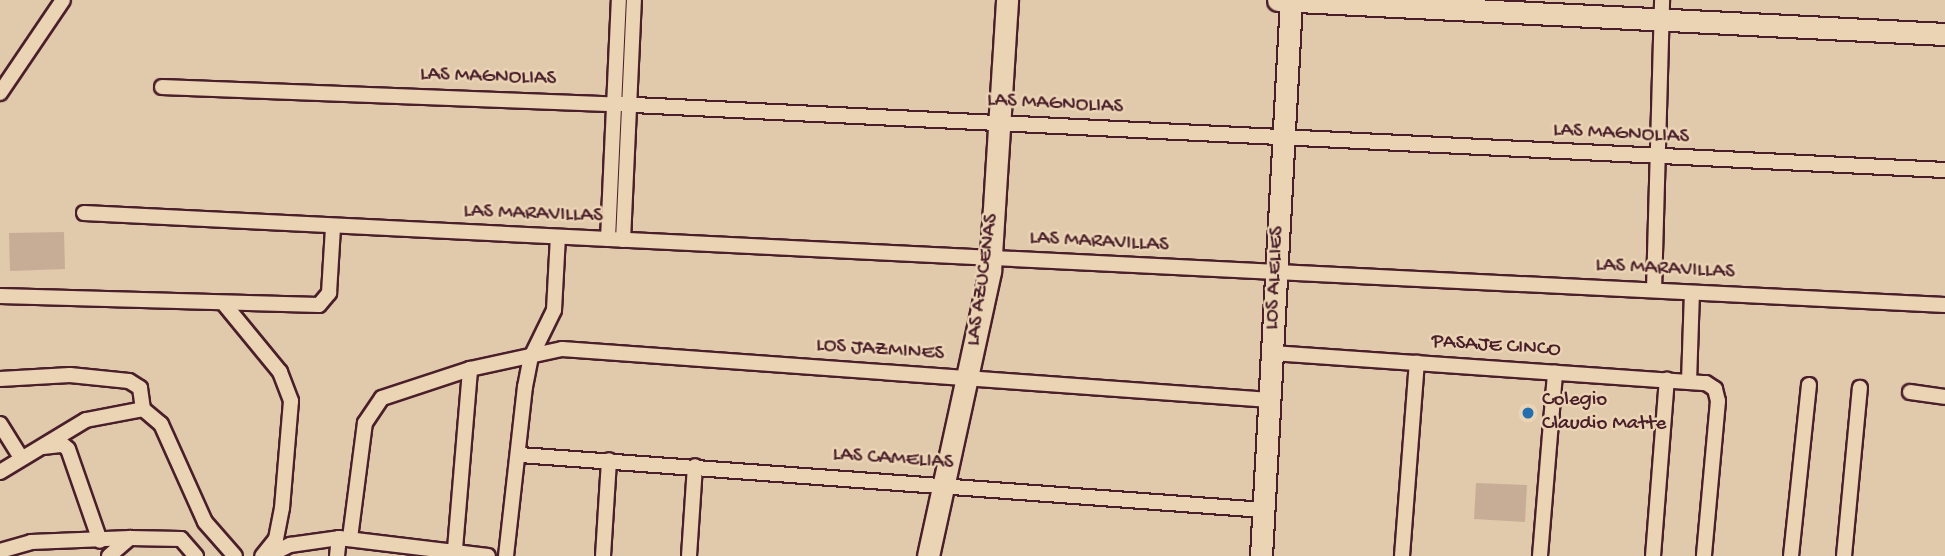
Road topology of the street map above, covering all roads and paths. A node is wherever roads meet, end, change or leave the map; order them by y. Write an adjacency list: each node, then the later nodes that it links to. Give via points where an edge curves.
1 (64, 0): 10 (street)
2 (619, 0): 11 (street)
3 (634, 0): 11 (street)
4 (1007, 0): 12 (street, LAS AZUCENAS)
5 (1278, 0): 6 (street)
6 (1291, 1): 7 (street); 13 (street, LOS ALELIES)
7 (1661, 9): 8 (street); 14 (street)
8 (1945, 34)
9 (162, 87): 11 (street, LAS MAGNOLIAS)
10 (0, 93)
11 (622, 104): 12 (street, LAS MAGNOLIAS); 19 (street)
12 (999, 123): 13 (street, LAS MAGNOLIAS); 20 (street, LAS AZUCENAS)
13 (1284, 139): 14 (street, LAS MAGNOLIAS); 21 (street, LOS ALELIES)
14 (1660, 158): 15 (street, LAS MAGNOLIAS); 22 (street)
15 (1945, 170)
16 (84, 213): 17 (street, LAS MARAVILLAS)
17 (333, 228): 18 (street, LAS MARAVILLAS); 25 (street, via 325,303 312,307)
18 (558, 237): 19 (street, LAS MARAVILLAS); 28 (street, via 554,310)
19 (616, 239): 20 (street, LAS MARAVILLAS)
20 (991, 258): 21 (street, LAS MARAVILLAS); 32 (street, LAS AZUCENAS)
21 (1276, 275): 22 (street, LAS MARAVILLAS); 27 (street, LOS ALELIES)
22 (1654, 290): 23 (street, LAS MARAVILLAS)
23 (1692, 293): 26 (street, LAS MARAVILLAS); 35 (street)
24 (0, 296): 25 (street)
25 (225, 305): 61 (street, via 280,372 291,401 282,508 276,539)
26 (1945, 305)
27 (1272, 353): 29 (street, PASAJE CINCO); 40 (street, LOS ALELIES)
28 (531, 357): 30 (street, LOS JAZMINES); 32 (street, LOS JAZMINES, via 562,349); 44 (street)
29 (1417, 363): 31 (street, PASAJE CINCO); 70 (street)
30 (470, 369): 52 (street, LOS JAZMINES, via 382,398 370,409); 57 (street)
31 (1555, 373): 34 (street, PASAJE CINCO); 71 (street)
32 (971, 377): 40 (street, LOS JAZMINES); 49 (street, LAS AZUCENAS)
33 (0, 379): 41 (street, via 70,375 129,381 140,388)
34 (1667, 380): 35 (street, PASAJE CINCO); 72 (street)
35 (1689, 382): 73 (street, PASAJE CINCO, via 1706,383 1715,389 1718,401)
36 (1809, 385): 74 (street)
37 (1860, 388): 75 (street)
38 (1910, 392): 39 (street)
39 (1945, 397)
40 (1270, 400): 50 (street, LOS ALELIES)
41 (144, 408): 43 (street, via 86,420); 60 (street, via 162,424 205,522)
42 (0, 424): 45 (street)
43 (40, 447): 45 (street); 53 (street, via 63,445 68,449)
44 (520, 455): 46 (street, LAS CAMELIAS); 65 (street)
45 (21, 458): 48 (street)
46 (609, 460): 47 (street, LAS CAMELIAS); 66 (street)
47 (695, 466): 49 (street, LAS CAMELIAS); 67 (street)
48 (0, 472)
49 (944, 485): 50 (street, LAS CAMELIAS); 68 (street, LAS AZUCENAS)
50 (1264, 510): 69 (street, LOS ALELIES)
51 (130, 538): 53 (street); 58 (street); 59 (street, via 181,540)
52 (344, 538): 54 (street); 56 (street); 63 (street, LOS JAZMINES)
53 (100, 541): 55 (street, via 31,542)
54 (394, 549): 57 (street)
55 (0, 551)
56 (289, 551): 62 (street)
57 (448, 551): 64 (street)
58 (109, 556)
59 (196, 556)
60 (235, 556)
61 (262, 556)
62 (268, 556)
63 (337, 556)
64 (488, 556)
65 (506, 556)
66 (603, 556)
67 (689, 556)
68 (928, 556)
69 (1261, 556)
70 (1402, 556)
71 (1540, 556)
72 (1653, 556)
73 (1704, 556)
74 (1791, 556)
75 (1844, 556)

